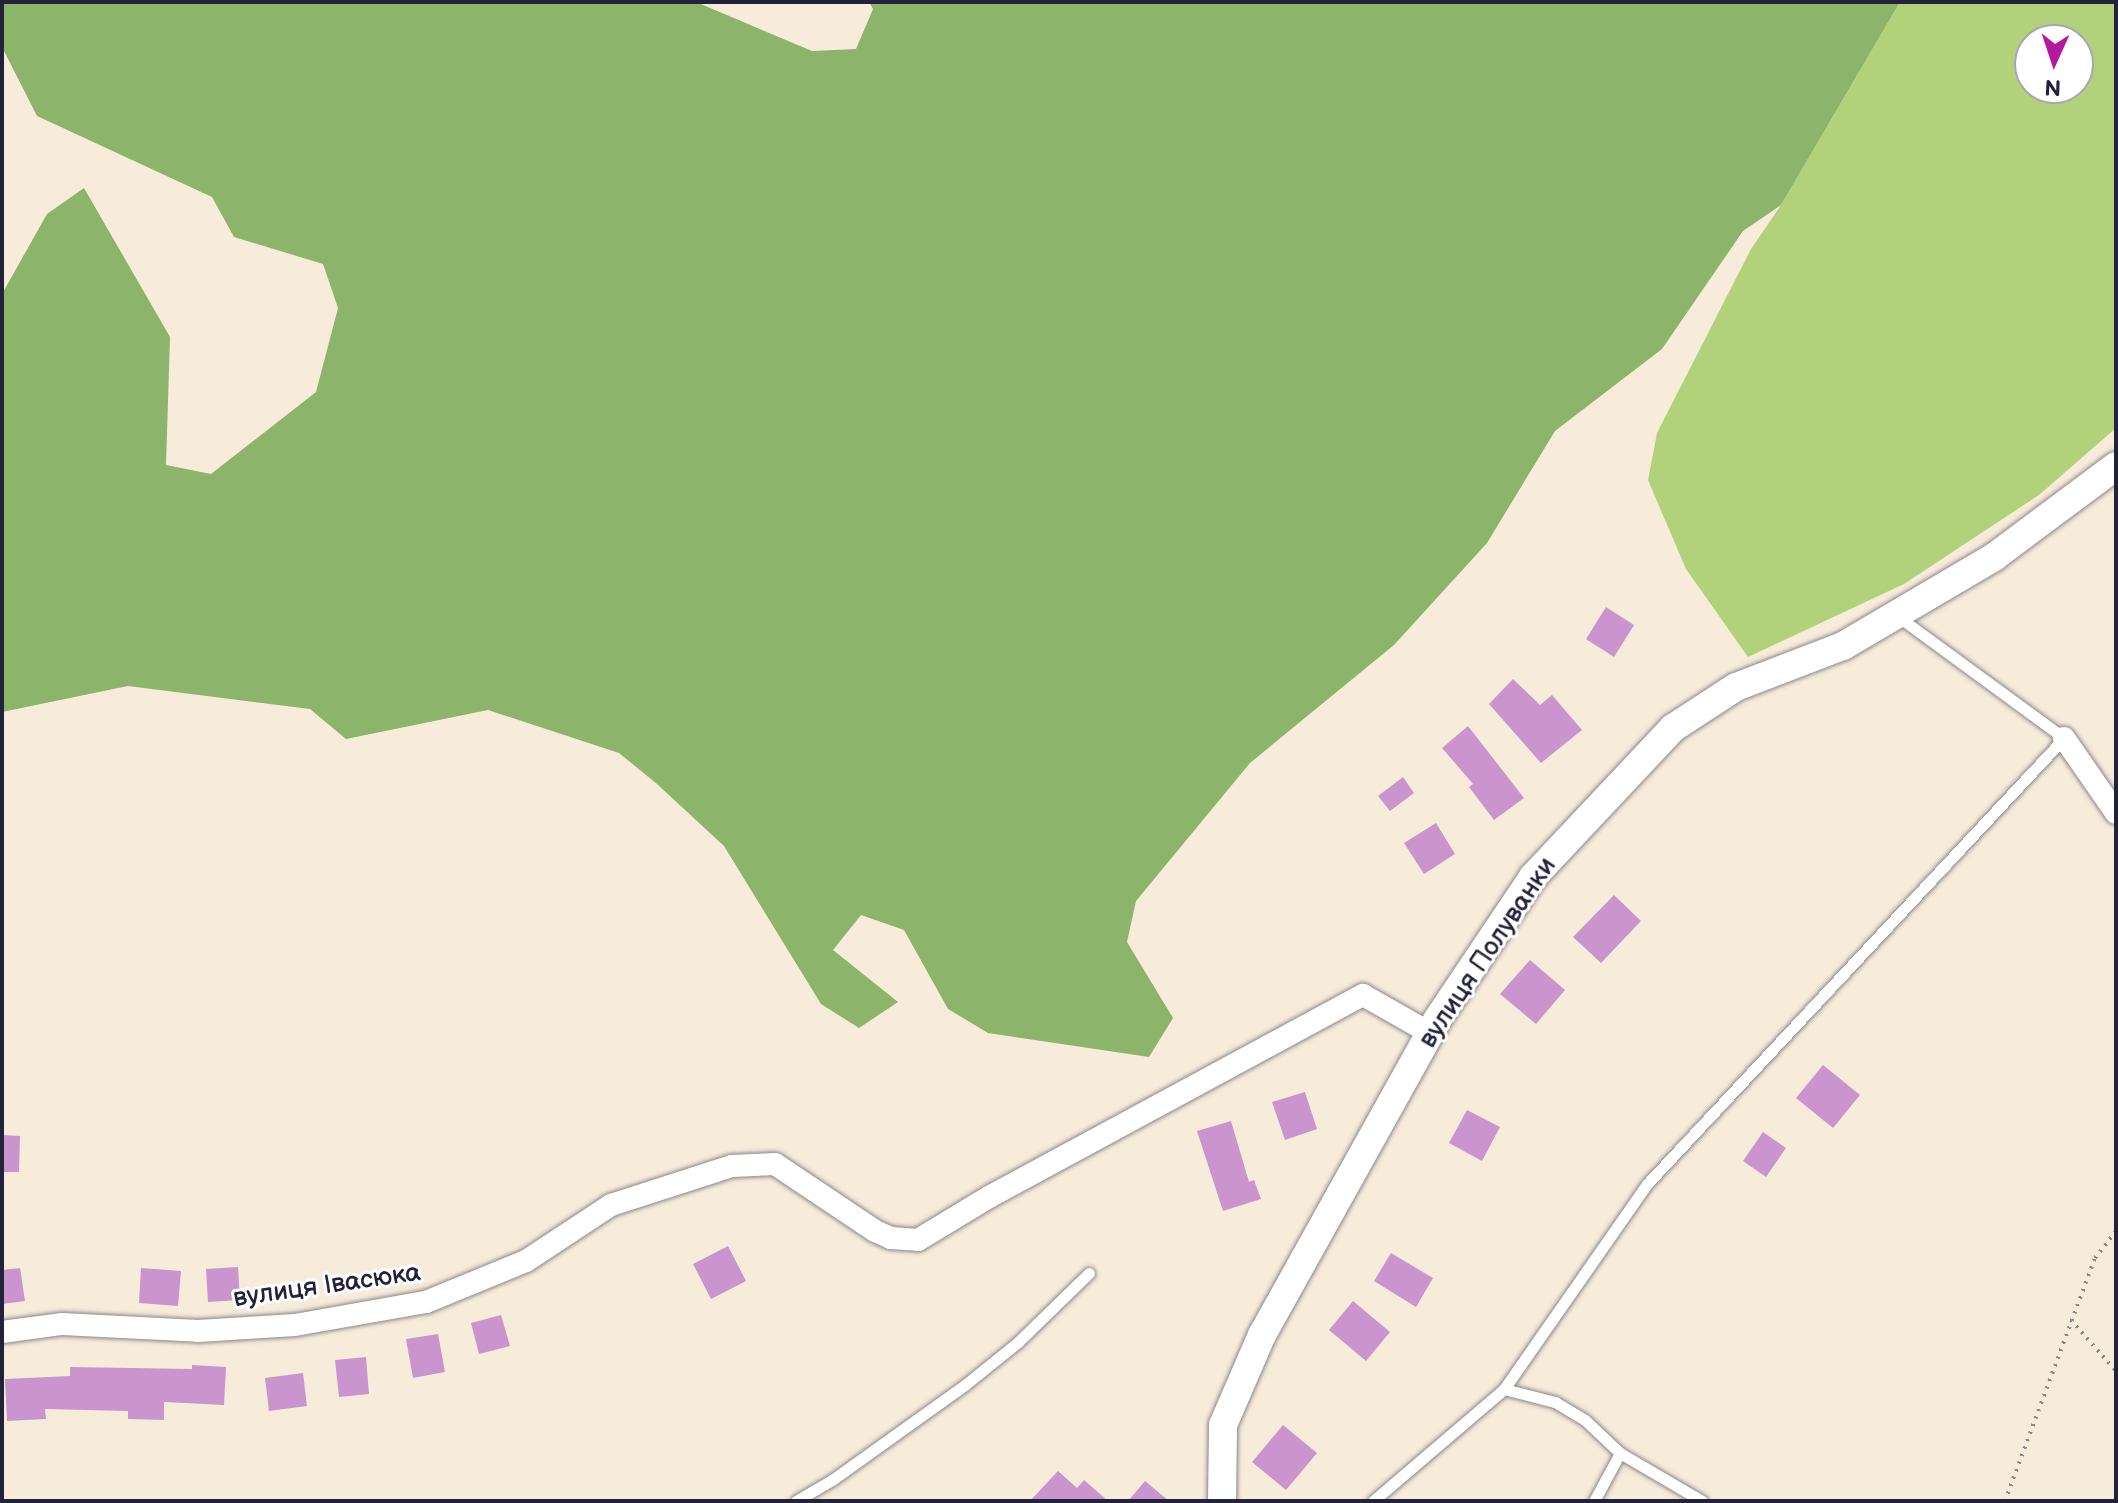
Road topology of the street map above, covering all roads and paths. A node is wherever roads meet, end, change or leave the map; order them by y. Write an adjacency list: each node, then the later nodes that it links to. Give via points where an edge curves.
1 (2116, 466): 2 (street, вулиця Полуванки, via 1994,557)
2 (1896, 615): 3 (lane); 5 (street, вулиця Полуванки, via 1843,646 1736,687 1673,728 1533,877)
3 (2064, 738): 4 (street); 11 (lane, via 1647,1184)
4 (2116, 813)
5 (1430, 1033): 9 (street, вулиця Івасюка, via 1363,995 918,1240 875,1231 775,1164 732,1166 611,1205 526,1261 426,1302 281,1326 198,1331 62,1324); 13 (street, вулиця Полуванки, via 1262,1335 1223,1425)
6 (2116, 1231): 8 (path, via 2095,1258)
7 (1089, 1273): 14 (lane, via 966,1384)
8 (2071, 1320): 10 (path); 18 (path)
9 (2, 1332)
10 (2116, 1371)
11 (1504, 1389): 12 (lane, via 1555,1402 1585,1420); 15 (lane)
12 (1620, 1453): 16 (lane); 17 (lane)
13 (1217, 1496)
14 (796, 1501)
15 (1373, 1501)
16 (1594, 1501)
17 (1702, 1501)
18 (2005, 1501)

